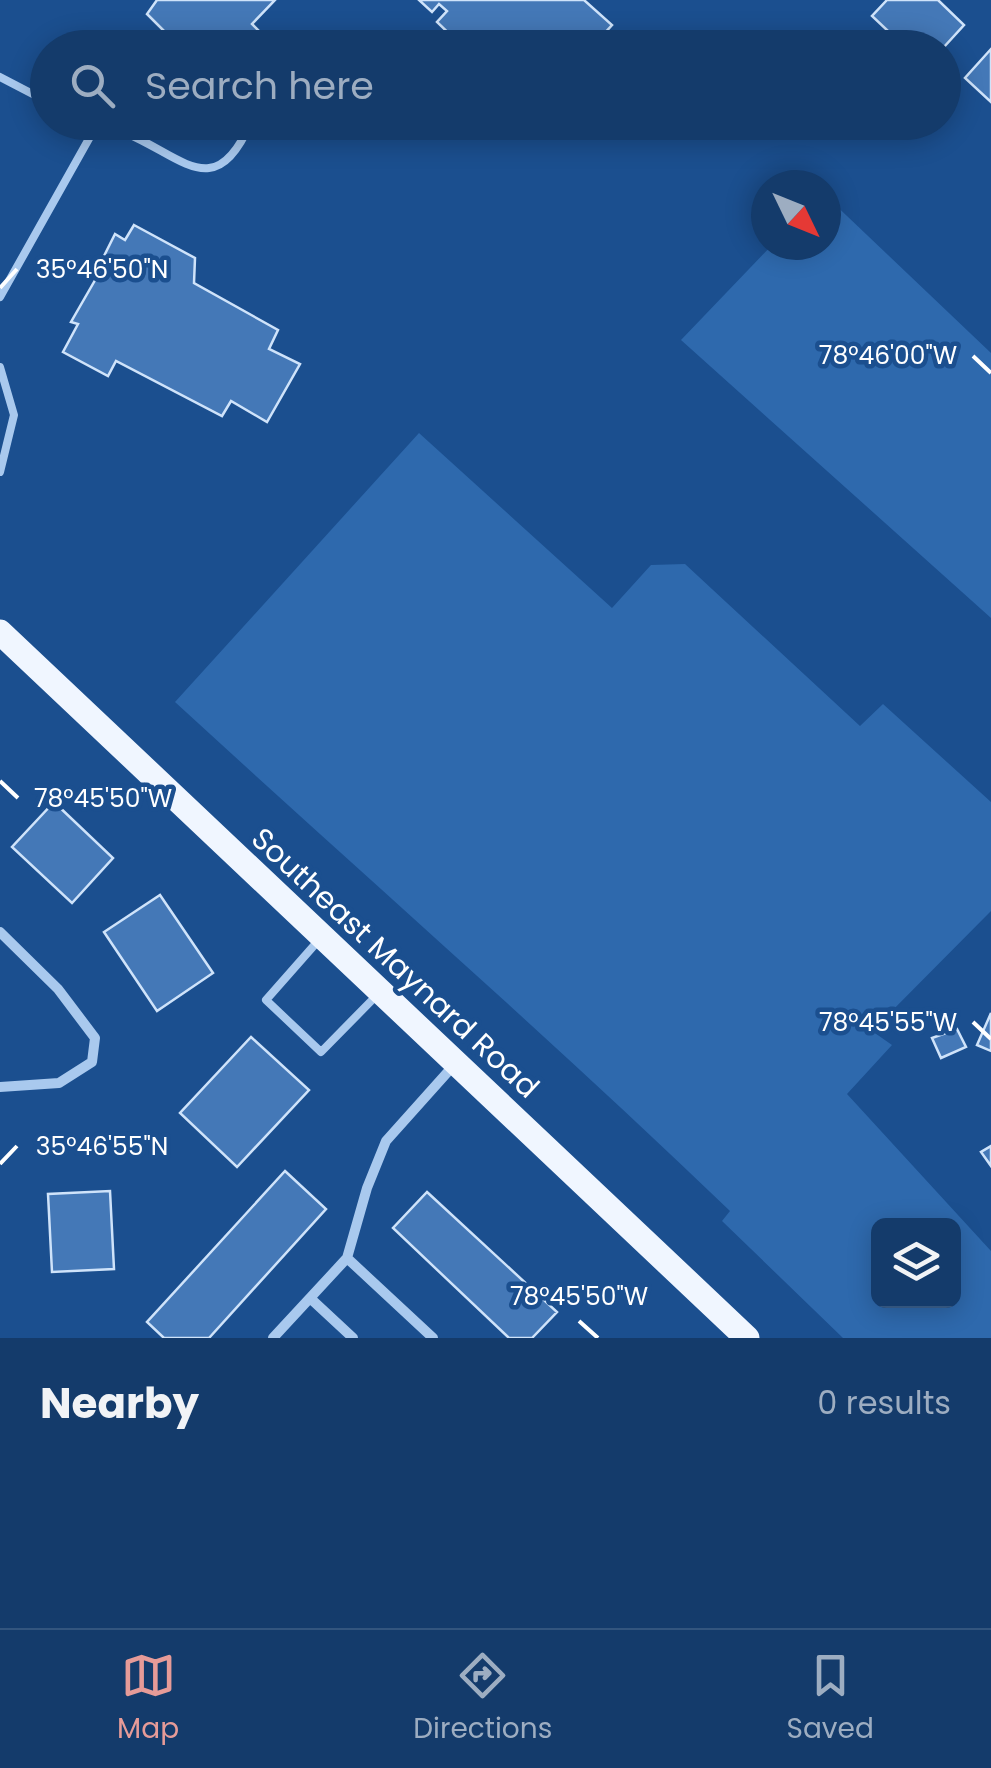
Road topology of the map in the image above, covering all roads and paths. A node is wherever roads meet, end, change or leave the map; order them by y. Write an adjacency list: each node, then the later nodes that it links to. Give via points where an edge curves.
1 (0, 77): 2 (lane)
2 (30, 93)
3 (88, 140): 6 (lane)
4 (139, 140): 5 (lane, via 209,169 226,162)
5 (243, 140)
6 (0, 297)
7 (0, 367): 8 (lane, via 14,415)
8 (0, 472)
9 (0, 632): 11 (main road, Southeast Maynard Road)
10 (0, 932): 14 (street, via 96,1038 92,1062 59,1082)
11 (321, 938): 12 (main road, Southeast Maynard Road); 12 (lane, via 266,1000 322,1052)
12 (379, 993): 13 (main road, Southeast Maynard Road)
13 (454, 1064): 15 (street, via 386,1141); 20 (main road, Southeast Maynard Road)
14 (0, 1087)
15 (348, 1258): 16 (street); 19 (street)
16 (310, 1298): 17 (street); 18 (street)
17 (273, 1338)
18 (352, 1338)
19 (433, 1338)
20 (746, 1338)

